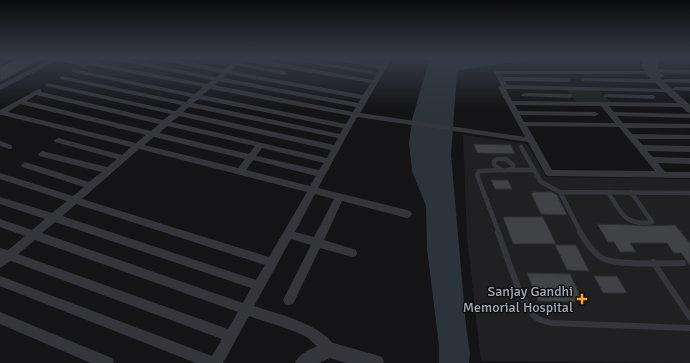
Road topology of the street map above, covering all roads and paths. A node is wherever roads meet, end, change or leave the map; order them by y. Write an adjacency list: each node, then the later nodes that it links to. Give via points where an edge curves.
1 (17, 75): 22 (street)
2 (26, 75): 27 (street)
3 (67, 75): 15 (street)
4 (94, 75): 23 (street)
5 (146, 75): 14 (street)
6 (196, 75): 16 (street)
7 (223, 75): 16 (street)
8 (239, 75): 44 (street)
9 (380, 75): 44 (street)
10 (499, 75): 17 (street)
11 (563, 75): 18 (street)
12 (578, 75): 19 (street)
13 (658, 75): 20 (street)
14 (152, 76): 23 (street); 28 (street)
15 (62, 78): 24 (street); 37 (street)
16 (218, 79): 28 (street); 44 (street)
17 (501, 79): 18 (street); 25 (street)
18 (568, 80): 30 (street)
19 (583, 80): 20 (street); 31 (street)
20 (661, 81): 21 (street); 34 (street)
21 (690, 81)
22 (0, 84)
23 (140, 84): 37 (street); 39 (street)
24 (48, 85): 36 (street); 54 (street)
25 (505, 87): 26 (street); 45 (street, via 501,87)
26 (520, 87): 29 (street); 38 (street)
27 (0, 88)
28 (208, 88): 39 (street); 57 (street)
29 (564, 88): 30 (street); 40 (street)
30 (574, 88): 31 (street)
31 (590, 88): 32 (street)
32 (598, 88): 33 (street); 42 (street)
33 (645, 89): 34 (street); 41 (street)
34 (671, 89): 35 (street); 51 (street)
35 (690, 90)
36 (35, 93): 43 (street); 59 (street)
37 (128, 93): 50 (street)
38 (524, 95): 40 (street); 46 (street)
39 (198, 96): 50 (street); 63 (street)
40 (570, 96): 47 (street)
41 (653, 97): 42 (street); 49 (street)
42 (604, 100): 48 (street); 49 (street, via 613,104); 56 (street)
43 (19, 102): 52 (street); 65 (street)
44 (363, 102): 57 (street)
45 (510, 103): 46 (street); 53 (street)
46 (529, 103): 47 (street)
47 (576, 104): 48 (street)
48 (587, 104): 55 (street)
49 (662, 105): 51 (street)
50 (187, 106): 54 (street); 68 (street)
51 (688, 106)
52 (0, 112): 73 (street)
53 (515, 113): 55 (street); 60 (street)
54 (177, 114): 59 (street); 76 (street)
55 (595, 114): 61 (street)
56 (612, 114): 58 (street); 62 (street)
57 (356, 115): 63 (street); 70 (street)
58 (690, 116)
59 (166, 123): 65 (street); 72 (street)
60 (522, 124): 61 (street); 70 (street)
61 (604, 125): 62 (street)
62 (621, 125): 64 (street); 66 (street)
63 (348, 126): 68 (street)
64 (690, 126)
65 (154, 134): 73 (street); 80 (street)
66 (630, 136): 67 (street); 77 (street)
67 (690, 136)
68 (342, 137): 76 (street)
69 (58, 140): 81 (street)
70 (531, 140): 92 (street, via 549,173)
71 (0, 143): 74 (lane)
72 (260, 145): 80 (street); 83 (street)
73 (139, 146): 81 (street); 90 (street)
74 (10, 147)
75 (521, 147): 88 (lane)
76 (336, 148): 83 (street)
77 (640, 148): 78 (street); 82 (street)
78 (690, 149)
79 (42, 154): 89 (street)
80 (251, 157): 90 (street); 91 (street)
81 (125, 158): 89 (street)
82 (651, 160): 84 (street); 92 (street)
83 (329, 161): 91 (street)
84 (690, 161)
85 (25, 165): 95 (street)
86 (501, 170): 87 (lane); 87 (lane, via 494,164 497,159 510,161 514,167); 121 (lane, via 479,171 477,175 515,278 534,316 551,322)
87 (512, 170): 88 (lane)
88 (534, 170): 97 (lane, via 542,182)
89 (110, 171): 95 (street)
90 (240, 172): 96 (street)
91 (322, 174): 96 (street)
92 (663, 175): 93 (street)
93 (690, 175)
94 (0, 176): 103 (street)
95 (92, 186): 103 (street)
96 (312, 191): 101 (street); 107 (street)
97 (560, 192): 98 (lane); 112 (lane, via 587,242 601,258 620,262)
98 (608, 192): 99 (lane); 99 (lane, via 626,220 634,223 652,222)
99 (631, 192): 100 (lane)
100 (690, 193)
101 (339, 198): 104 (street); 109 (street)
102 (0, 200): 105 (street)
103 (75, 200): 105 (street); 114 (street)
104 (407, 214)
105 (53, 218): 108 (street); 116 (street)
106 (0, 223): 108 (street)
107 (289, 234): 109 (street); 114 (street)
108 (34, 235): 111 (street); 118 (street)
109 (318, 243): 110 (street); 117 (street)
110 (352, 253)
111 (3, 257): 122 (street)
112 (653, 262): 113 (lane); 119 (lane)
113 (683, 262)
114 (272, 263): 116 (street)
115 (0, 281): 125 (street)
116 (260, 286): 118 (street)
117 (289, 300)
118 (246, 309): 122 (street); 123 (street, via 313,334)
119 (690, 317)
120 (0, 318): 124 (street)
121 (690, 328)
122 (231, 336): 126 (street)
123 (330, 350): 127 (street); 128 (street)
124 (107, 363)
125 (213, 363)
126 (216, 363)
127 (303, 363)
128 (376, 363)

